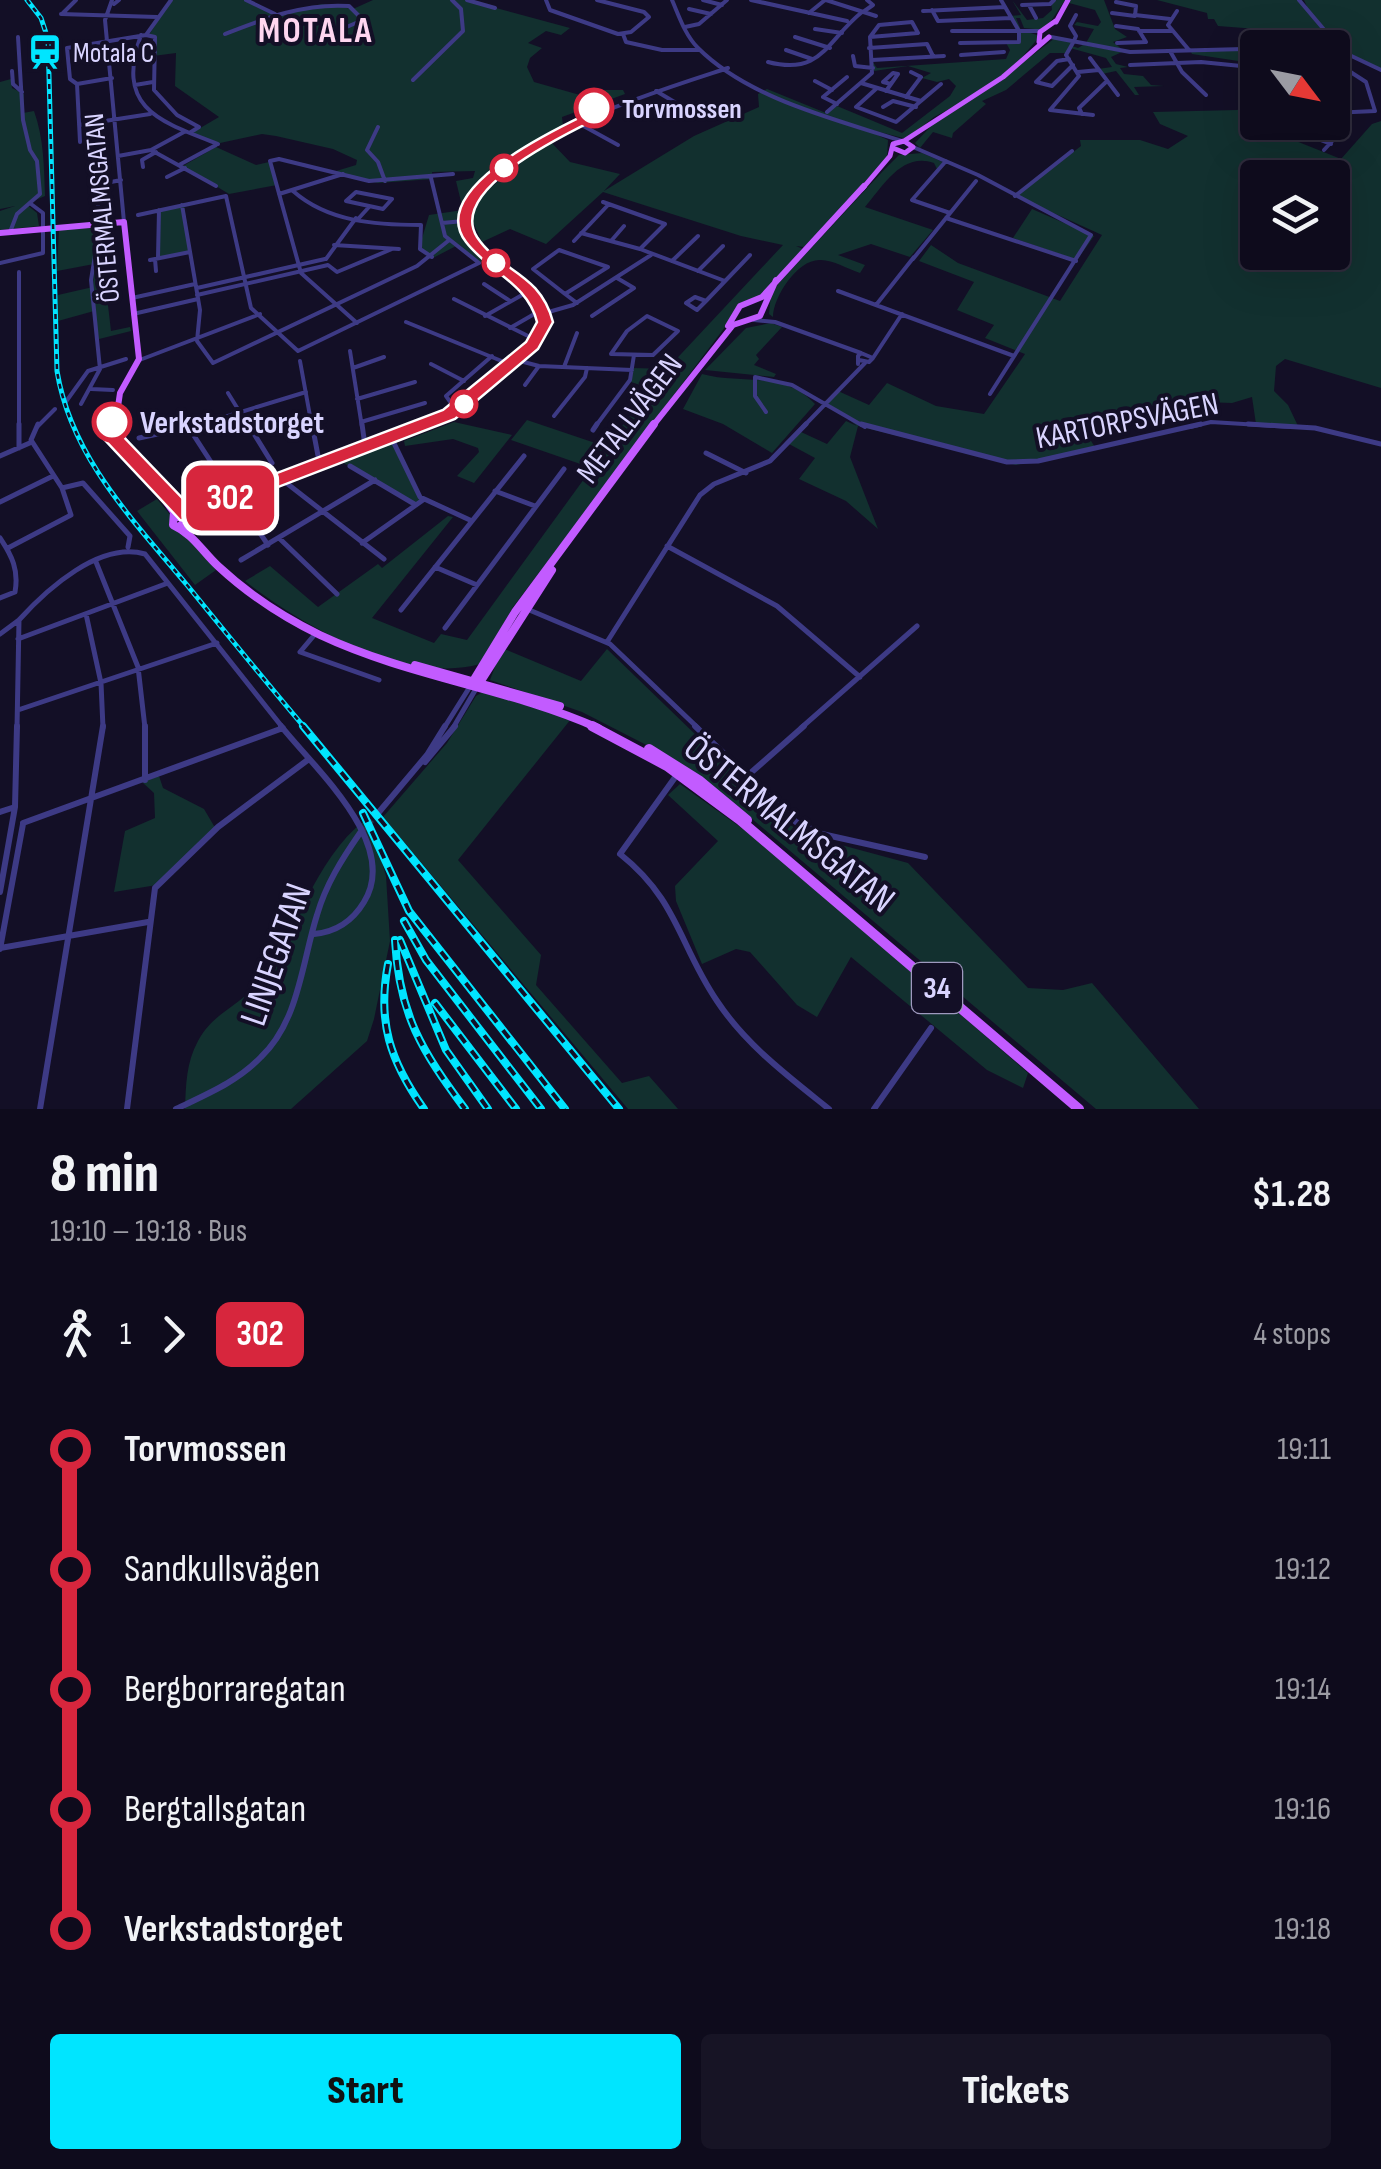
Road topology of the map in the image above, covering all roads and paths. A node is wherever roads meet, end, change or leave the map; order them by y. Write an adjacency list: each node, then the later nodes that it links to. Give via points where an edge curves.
1 (74, 0): 38 (street, via 60,14)
2 (171, 0): 42 (street)
3 (246, 0): 21 (street)
4 (263, 0): 21 (street)
5 (452, 0): 102 (street, via 461,9 464,30)
6 (467, 0): 23 (street)
7 (491, 0): 23 (street)
8 (546, 0): 57 (street, via 552,11)
9 (597, 0): 57 (street, via 648,14)
10 (672, 0): 48 (street)
11 (704, 0): 24 (street)
12 (727, 0): 24 (street)
13 (752, 0): 34 (street)
14 (826, 0): 33 (street); 34 (street)
15 (867, 0): 33 (street, via 873,5)
16 (1000, 0): 29 (street)
17 (1054, 0): 26 (street)
18 (1068, 0): 58 (main road)
19 (1299, 0): 95 (street, via 1345,54)
20 (113, 1): 38 (street, ÖSTERMALMSGATAN)
21 (253, 2): 35 (street)
22 (1116, 2): 40 (street, via 1136,6)
23 (485, 5): 27 (street)
24 (722, 5): 36 (street)
25 (1022, 5): 26 (street)
26 (1029, 5): 44 (street)
27 (495, 8)
28 (690, 8): 36 (street)
29 (1005, 8): 31 (street); 43 (street)
30 (922, 10): 31 (street)
31 (932, 10): 43 (street, via 938,20)
32 (1177, 11): 45 (street)
33 (863, 12): 41 (street); 46 (street)
34 (809, 13): 46 (street)
35 (275, 14): 56 (street); 62 (street, via 328,4 350,6 362,20)
36 (711, 14): 48 (street)
37 (1112, 14): 40 (street)
38 (106, 15): 42 (street); 64 (street, ÖSTERMALMSGATAN)
39 (1076, 15): 66 (street)
40 (1135, 15): 45 (street)
41 (876, 16)
42 (159, 17): 59 (street)
43 (1011, 18): 50 (street)
44 (1036, 18)
45 (1170, 19): 54 (street)
46 (846, 22): 55 (street)
47 (1116, 26): 53 (street)
48 (686, 27): 71 (street)
49 (815, 29): 55 (street)
50 (1017, 29): 52 (street); 58 (street); 65 (street, via 1018,43)
51 (952, 31): 52 (street)
52 (958, 31): 65 (street, via 962,43)
53 (1139, 31): 54 (street); 67 (street, via 1146,42)
54 (1173, 31): 73 (street)
55 (842, 33): 68 (street)
56 (225, 34)
57 (623, 34): 71 (street, via 647,48)
58 (1047, 34): 66 (street); 130 (main road, via 1003,78)
59 (144, 35): 64 (street); 75 (street, via 155,37); 80 (street)
60 (870, 36): 60 (street, via 881,24 912,22 918,33); 69 (street)
61 (18, 37): 115 (street)
62 (323, 37)
63 (796, 37): 68 (street)
64 (107, 40): 101 (street, ÖSTERMALMSGATAN); 107 (street, via 67,48 70,80)
65 (993, 41): 76 (street, via 1002,53)
66 (1072, 41): 74 (street, via 1124,52); 82 (street)
67 (1117, 44)
68 (830, 48): 83 (street)
69 (868, 48): 78 (street, via 929,44); 84 (street)
70 (1240, 49): 73 (street)
71 (700, 50): 91 (street)
72 (786, 50): 83 (street)
73 (1190, 50): 74 (street)
74 (1170, 51): 86 (street)
75 (153, 54): 80 (street); 105 (street)
76 (961, 54)
77 (853, 56): 92 (street, via 855,66)
78 (934, 56): 79 (street); 84 (street)
79 (944, 56)
80 (131, 57): 110 (street)
81 (1090, 58): 94 (street)
82 (1069, 59): 87 (street); 88 (street)
83 (814, 60): 85 (street, via 790,69)
84 (871, 60): 92 (street)
85 (768, 62)
86 (1178, 64): 89 (street); 90 (street); 118 (street)
87 (1053, 65): 93 (street); 93 (street, via 1036,82 1052,86)
88 (1073, 65): 93 (street); 98 (street)
89 (1130, 65)
90 (1240, 66)
91 (728, 68): 113 (street); 126 (street)
92 (872, 68): 106 (street)
93 (1066, 69)
94 (1098, 70): 98 (street); 104 (street)
95 (1381, 70)
96 (12, 71): 115 (street)
97 (911, 72): 117 (street, via 921,78)
98 (1078, 72): 127 (street, via 1050,110)
99 (1350, 72): 123 (street, via 1366,82 1374,110)
100 (847, 77): 112 (street)
101 (112, 78): 107 (street); 129 (street, ÖSTERMALMSGATAN)
102 (413, 80)
103 (814, 81): 112 (street)
104 (1107, 81): 116 (street); 127 (street, via 1078,108)
105 (153, 82): 110 (street); 134 (street, via 177,115 199,126)
106 (861, 83): 111 (street); 120 (street)
107 (77, 84): 132 (street)
108 (891, 84): 114 (street)
109 (941, 84): 119 (street)
110 (135, 85): 124 (street)
111 (878, 88): 114 (street); 122 (street, via 856,107 896,122)
112 (832, 90): 120 (street, via 823,98)
113 (656, 91): 125 (street); 131 (street)
114 (886, 91): 117 (street)
115 (22, 92): 166 (street, via 40,194)
116 (1118, 95)
117 (906, 96): 119 (street)
118 (1206, 96)
119 (922, 101): 122 (street)
120 (837, 104): 126 (street)
121 (883, 107): 122 (street, via 893,101)
122 (916, 107)
123 (1350, 113)
124 (152, 114): 129 (street); 134 (street)
125 (693, 114)
126 (826, 114): 135 (street)
127 (1083, 115): 128 (street)
128 (1093, 115)
129 (116, 118): 132 (street); 148 (street, ÖSTERMALMSGATAN)
130 (938, 118): 138 (main road); 143 (main road)
131 (578, 122): 141 (street); 175 (street, via 486,180)
132 (79, 125): 139 (street)
133 (378, 128): 159 (street, via 367,150)
134 (187, 132): 145 (street); 151 (street, via 218,144)
135 (888, 136): 138 (street); 142 (street)
136 (1320, 140): 140 (street)
137 (1334, 140): 140 (street)
138 (903, 141): 142 (main road); 143 (main road)
139 (80, 142)
140 (1330, 144): 144 (street)
141 (618, 146)
142 (893, 146): 147 (main road); 152 (main road)
143 (912, 148): 147 (main road); 149 (street)
144 (1324, 150)
145 (154, 151): 148 (street); 150 (street, via 142,160); 151 (street)
146 (1072, 151): 164 (street)
147 (901, 152): 152 (main road)
148 (118, 156): 158 (street, ÖSTERMALMSGATAN)
149 (946, 161): 157 (street); 172 (street, via 912,200)
150 (144, 167)
151 (182, 167): 155 (street); 160 (street)
152 (880, 169): 208 (main road)
153 (343, 174): 159 (street); 161 (street); 162 (street, via 272,159)
154 (453, 174): 156 (street)
155 (167, 178)
156 (431, 178): 159 (street); 177 (street)
157 (972, 178): 164 (street); 172 (street)
158 (121, 180): 173 (street, via 96,184); 176 (street, ÖSTERMALMSGATAN)
159 (385, 181): 163 (street)
160 (216, 186)
161 (293, 191): 162 (street); 174 (street, via 314,206)
162 (279, 194): 203 (street)
163 (379, 196): 169 (street, via 392,199 383,210); 169 (street, via 356,192 346,201)
164 (1015, 196): 200 (street, via 1091,235)
165 (602, 202): 167 (street)
166 (31, 204): 179 (street, via 17,214); 202 (street, via 43,213 43,253)
167 (609, 204): 181 (street); 193 (street, via 665,224)
168 (182, 206): 170 (street); 194 (street); 209 (street, via 226,196)
169 (369, 207): 174 (street)
170 (159, 210): 171 (street); 198 (street)
171 (138, 215)
172 (948, 215): 200 (street); 223 (street)
173 (99, 217)
174 (357, 218): 187 (street); 197 (street, via 421,225 420,249)
175 (465, 220): 177 (street); 212 (street, via 474,243)
176 (124, 222): 179 (main road); 216 (main road, ÖSTERMALMSGATAN)
177 (442, 222): 184 (street)
178 (624, 226): 186 (street)
179 (10, 232): 180 (main road)
180 (0, 233)
181 (581, 233): 185 (street); 186 (street)
182 (98, 236): 257 (street, via 92,268)
183 (698, 236): 199 (street)
184 (449, 240): 197 (street); 238 (street, via 479,263)
185 (574, 240)
186 (611, 241): 193 (street)
187 (334, 244): 190 (street); 201 (street)
188 (723, 246): 205 (street)
189 (551, 248): 192 (street)
190 (392, 249): 191 (street); 201 (street, via 337,272)
191 (399, 250)
192 (559, 250): 215 (street, via 533,268); 215 (street, via 611,265)
193 (640, 250): 195 (street)
194 (190, 252): 198 (street); 214 (street)
195 (652, 254): 199 (street); 207 (street)
196 (750, 255): 210 (street)
197 (432, 258): 222 (street)
198 (154, 259): 204 (street)
199 (672, 261): 205 (street)
200 (1076, 261): 249 (street)
201 (327, 262): 203 (street)
202 (0, 263)
203 (299, 268): 209 (street); 222 (street)
204 (156, 271)
205 (698, 271): 210 (street)
206 (20, 272): 289 (street)
207 (617, 278): 220 (street); 233 (street, via 634,288)
208 (776, 280): 221 (main road); 225 (main road)
209 (245, 281): 214 (street); 224 (street)
210 (725, 282): 219 (street)
211 (484, 284): 218 (street)
212 (529, 290): 218 (street); 226 (street)
213 (838, 291): 223 (street)
214 (197, 292): 216 (street); 229 (street); 243 (street)
215 (565, 294): 220 (street)
216 (132, 298): 229 (main road, ÖSTERMALMSGATAN)
217 (454, 299): 232 (street)
218 (510, 301): 232 (street)
219 (706, 301)
220 (576, 303): 226 (street)
221 (751, 303): 225 (main road); 227 (main road)
222 (336, 304): 238 (street); 240 (street)
223 (876, 304): 231 (street)
224 (250, 308): 230 (street); 234 (street)
225 (762, 310): 235 (main road, METALLVÄGEN); 237 (street)
226 (545, 312): 253 (street, via 540,336)
227 (736, 312): 235 (main road); 244 (main road, METALLVÄGEN)
228 (536, 313): 239 (street)
229 (134, 314): 252 (main road, ÖSTERMALMSGATAN)
230 (260, 314): 234 (street); 240 (street)
231 (902, 314): 245 (street); 249 (street)
232 (485, 316): 239 (street)
233 (592, 316)
234 (246, 318): 243 (street)
235 (749, 320): 237 (street); 244 (main road, METALLVÄGEN, via 733,325)
236 (406, 322): 247 (street)
237 (774, 322): 251 (street)
238 (356, 323): 240 (street, via 298,351)
239 (510, 328): 242 (street)
240 (278, 332): 243 (street, via 215,363)
241 (577, 333): 259 (street)
242 (528, 336)
243 (196, 338): 252 (street)
244 (718, 344): 328 (main road, METALLVÄGEN)
245 (876, 347): 251 (street); 251 (street, via 873,358)
246 (350, 351): 260 (street)
247 (492, 356): 255 (street); 263 (street)
248 (634, 356): 248 (street, via 611,354 647,316 678,332 656,354); 262 (street)
249 (1014, 356): 270 (street)
250 (384, 357): 260 (street)
251 (861, 359): 275 (street)
252 (132, 360): 257 (street); 310 (main road, ÖSTERMALMSGATAN, via 113,405 116,431)
253 (516, 360): 258 (street); 277 (street)
254 (300, 361): 268 (street)
255 (504, 362)
256 (431, 364): 263 (street)
257 (100, 365): 266 (street); 272 (street)
258 (539, 366): 259 (street); 265 (street)
259 (564, 367): 261 (street)
260 (353, 368): 271 (street)
261 (587, 368): 262 (street); 280 (street)
262 (632, 370): 283 (street)
263 (464, 380): 277 (street, via 445,398)
264 (414, 382): 271 (street)
265 (525, 385)
266 (90, 389): 267 (street); 274 (street)
267 (113, 390)
268 (306, 392): 279 (street); 293 (street)
269 (228, 393): 279 (street)
270 (990, 394)
271 (358, 400): 281 (street)
272 (65, 402)
273 (425, 403): 281 (street)
274 (81, 404)
275 (822, 404): 278 (street, KARTORPSVÄGEN, via 786,383 755,377 755,396); 287 (street, KARTORPSVÄGEN, via 869,429 1014,463 1206,422 1315,428); 297 (street, via 770,461)
276 (55, 410): 286 (street, via 37,426)
277 (456, 410): 284 (street)
278 (766, 412)
279 (241, 413): 282 (street); 294 (street)
280 (554, 416)
281 (361, 422): 288 (street)
282 (189, 428): 285 (street); 303 (street)
283 (593, 430)
284 (391, 437): 288 (street); 304 (street)
285 (139, 438)
286 (32, 442): 289 (street); 298 (street)
287 (1381, 444)
288 (364, 446): 293 (street)
289 (18, 448): 291 (street)
290 (706, 452): 297 (street)
291 (0, 456)
292 (524, 456): 302 (street)
293 (319, 462): 299 (street)
294 (272, 463)
295 (350, 466): 300 (street)
296 (564, 469): 307 (street)
297 (746, 473): 316 (street, via 704,491)
298 (54, 476): 301 (street); 305 (street)
299 (280, 478): 303 (street); 308 (street)
300 (374, 480): 306 (street); 308 (street)
301 (62, 488): 317 (street, via 68,518); 318 (street, via 84,483 130,536)
302 (495, 492): 307 (street); 311 (street)
303 (234, 497): 310 (street)
304 (423, 500): 306 (street); 311 (street)
305 (0, 502)
306 (416, 505): 314 (street)
307 (536, 506): 324 (street)
308 (323, 512): 313 (street); 314 (street)
309 (247, 514): 315 (street)
310 (184, 519): 334 (main road, ÖSTERMALMSGATAN, via 227,574)
311 (472, 521): 322 (street)
312 (0, 538): 317 (street)
313 (279, 538): 315 (street); 325 (street)
314 (362, 543): 319 (street)
315 (268, 544): 320 (street)
316 (667, 546): 337 (street); 340 (street, via 776,606)
317 (8, 548): 326 (street, via 18,567 16,592)
318 (128, 548): 321 (street); 323 (street, via 142,552)
319 (384, 559)
320 (240, 560)
321 (96, 562): 327 (street); 331 (street, via 58,584)
322 (435, 567): 324 (street); 329 (street)
323 (168, 583): 327 (street); 338 (street)
324 (478, 585): 333 (street)
325 (337, 594)
326 (0, 598)
327 (113, 604): 330 (street); 339 (street)
328 (522, 607): 337 (street); 343 (main road, METALLVÄGEN)
329 (401, 610)
330 (86, 614): 336 (street); 342 (street)
331 (19, 620): 335 (street); 336 (street)
332 (916, 626): 340 (street)
333 (445, 628)
334 (316, 633): 341 (street, via 300,652); 343 (main road, ÖSTERMALMSGATAN)
335 (0, 634)
336 (18, 639): 344 (street)
337 (606, 642): 348 (street)
338 (217, 644): 339 (street); 345 (street)
339 (138, 670): 342 (street); 349 (street)
340 (860, 676): 348 (street)
341 (378, 680)
342 (101, 683): 344 (street); 350 (street, via 104,731)
343 (476, 684): 347 (main road, ÖSTERMALMSGATAN / 34, via 578,718); 353 (street)
344 (18, 710): 351 (street)
345 (283, 728): 346 (street); 349 (street)
346 (309, 759): 359 (street, via 166,874); 360 (street, via 363,827 375,866 352,920 332,934)
347 (680, 771): 368 (street, via 620,854 666,896 726,1015); 370 (main road, ÖSTERMALMSGATAN / 34)
348 (746, 777): 357 (street, via 804,827)
349 (144, 780): 350 (street)
350 (93, 799): 354 (street); 361 (street)
351 (15, 807): 352 (street); 355 (street)
352 (0, 812)
353 (379, 812)
354 (23, 823): 355 (street); 362 (street)
355 (13, 826): 358 (street)
356 (360, 833): 360 (street, LINJEGATAN, via 332,874)
357 (925, 858)
358 (0, 892)
359 (148, 922): 361 (street); 366 (street)
360 (314, 934): 364 (street, LINJEGATAN, via 277,1041 244,1078)
361 (70, 936): 362 (street); 365 (street)
362 (0, 949)
363 (931, 1028): 369 (street)
364 (204, 1104): 367 (street, LINJEGATAN)
365 (40, 1109)
366 (126, 1109)
367 (176, 1109)
368 (829, 1109)
369 (874, 1109)
370 (1083, 1109)

